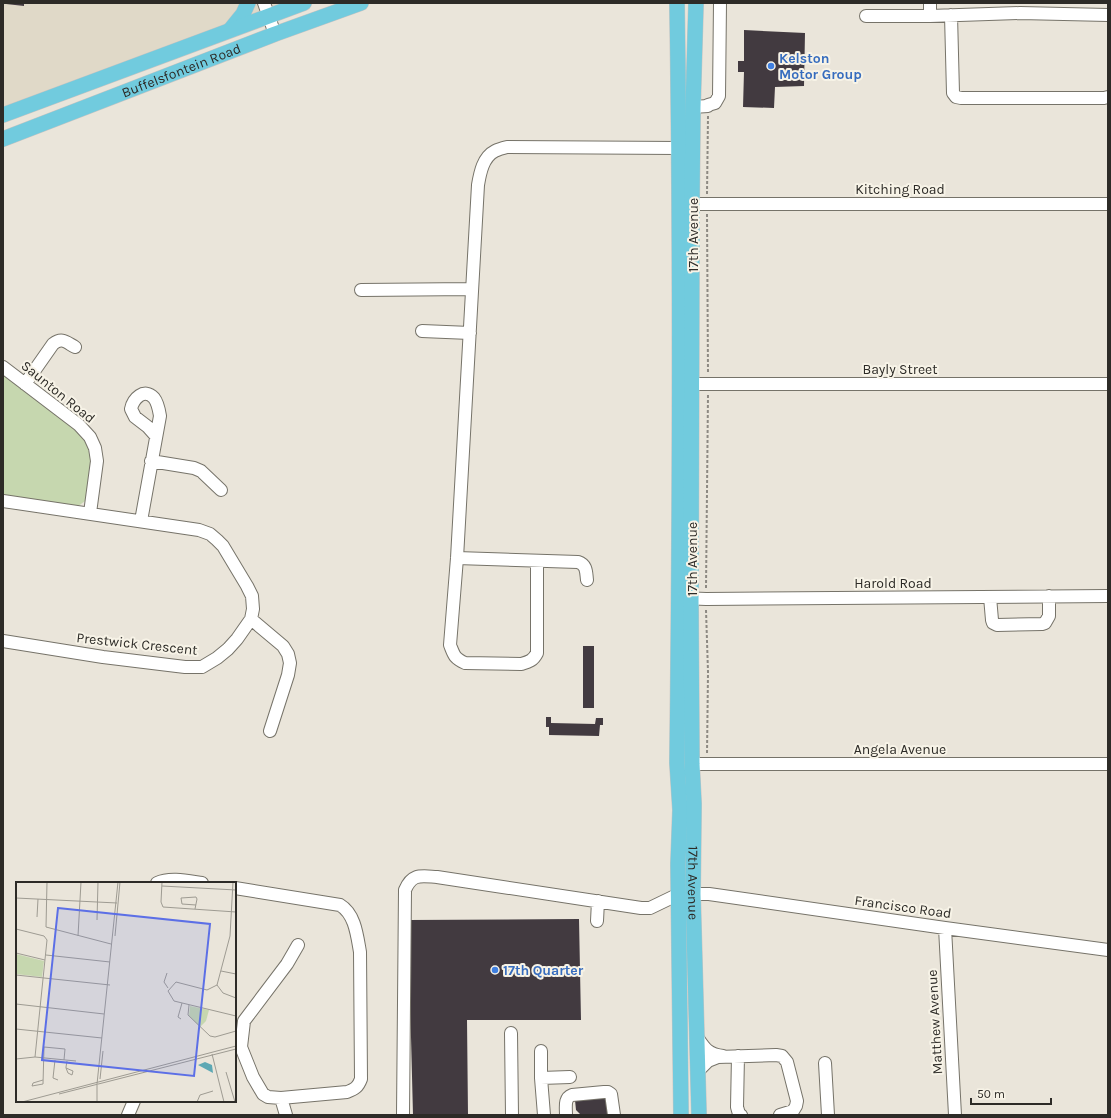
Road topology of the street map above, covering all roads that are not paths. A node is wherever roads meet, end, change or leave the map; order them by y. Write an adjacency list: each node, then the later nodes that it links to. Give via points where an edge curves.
1 (248, 3): 15 (main road, via 243,14)
2 (296, 3): 3 (main road)
3 (303, 3): 10 (main road, Buffelsfontein Road)
4 (361, 3): 16 (main road, Buffelsfontein Road)
5 (677, 3): 21 (main road, 17th Avenue)
6 (696, 3): 18 (main road, 17th Avenue)
7 (720, 3): 18 (street, via 719,96 715,103 708,106)
8 (930, 3): 14 (street)
9 (1020, 8): 11 (street); 12 (street)
10 (266, 10): 15 (main road, Buffelsfontein Road); 16 (street)
11 (951, 15): 14 (street); 17 (street, via 953,93 956,97)
12 (1108, 15)
13 (866, 16): 14 (street)
14 (930, 16)
15 (229, 31): 19 (main road, Buffelsfontein Road)
16 (275, 34): 20 (main road, Buffelsfontein Road)
17 (1108, 97)
18 (693, 106): 21 (main road, 17th Avenue)
19 (3, 115)
20 (3, 139)
21 (686, 148): 22 (main road, 17th Avenue); 24 (street, via 527,146 507,147 495,151 488,156 480,172); 45 (main road, 17th Avenue, via 680,391)
22 (692, 204): 23 (street, Kitching Road); 31 (main road, 17th Avenue)
23 (1108, 204)
24 (472, 288): 25 (street); 27 (street)
25 (361, 290)
26 (422, 331): 27 (street)
27 (470, 333): 39 (street)
28 (75, 348): 30 (street, via 66,341 57,341)
29 (3, 367): 30 (street, Saunton Road)
30 (25, 384): 37 (street, Saunton Road, via 79,424 90,437 97,461)
31 (693, 384): 32 (street, Bayly Street); 45 (main road, 17th Avenue)
32 (1108, 384)
33 (156, 436): 34 (street)
34 (152, 461): 35 (street, via 194,468 201,471); 38 (street)
35 (221, 490)
36 (3, 501): 37 (street)
37 (90, 513): 38 (street)
38 (141, 521): 46 (street, via 199,530 217,540 252,596)
39 (457, 558): 40 (street); 40 (street, via 450,644 454,655 465,663 521,664 535,658)
40 (537, 561): 41 (street, via 578,562 586,568)
41 (587, 580)
42 (1049, 596): 43 (street, Harold Road); 44 (street, Harold Road); 44 (street, via 1049,616 1045,623 996,625 992,620)
43 (1108, 596)
44 (990, 597): 45 (street, Harold Road)
45 (685, 598): 49 (main road, 17th Avenue); 54 (main road, 17th Avenue, via 677,763 680,810 678,864)
46 (251, 619): 47 (street, Prestwick Crescent, via 228,649 202,667 111,658); 48 (street, via 283,646 290,663)
47 (3, 641)
48 (270, 731)
49 (692, 764): 50 (street, Angela Avenue); 54 (main road, 17th Avenue, via 694,804)
50 (1108, 764)
51 (159, 882): 52 (street)
52 (193, 882)
53 (236, 888): 71 (street, via 340,905 350,913 358,940 361,1079 359,1084 354,1090 347,1092)
54 (686, 894): 55 (street, via 650,908); 57 (street, Francisco Road, via 710,894); 62 (main road, 17th Avenue); 80 (main road)
55 (598, 901): 56 (street); 75 (street, via 437,877 420,876 408,882 405,890)
56 (597, 922)
57 (945, 928): 59 (street, Francisco Road); 85 (street, Matthew Avenue)
58 (298, 946): 60 (street, via 288,964)
59 (1108, 950)
60 (239, 1023): 63 (street)
61 (511, 1033): 76 (street)
62 (697, 1037): 65 (street, via 712,1054); 68 (main road, 17th Avenue)
63 (238, 1045): 71 (street, via 263,1094)
64 (541, 1051): 70 (street)
65 (724, 1056): 66 (street); 68 (street, via 710,1060)
66 (738, 1056): 82 (street, via 736,1107); 83 (street, via 776,1055 785,1059 797,1101 793,1112)
67 (825, 1063): 84 (street)
68 (698, 1071): 81 (main road, 17th Avenue)
69 (570, 1077): 70 (street)
70 (541, 1078): 77 (street)
71 (281, 1098): 74 (street)
72 (134, 1102): 73 (street)
73 (128, 1115)
74 (286, 1115)
75 (403, 1115)
76 (512, 1115)
77 (544, 1115)
78 (566, 1115): 79 (street, via 566,1101 569,1096 604,1092 610,1094)
79 (614, 1115)
80 (681, 1115)
81 (698, 1115)
82 (741, 1115)
83 (780, 1115)
84 (828, 1115)
85 (955, 1115)

